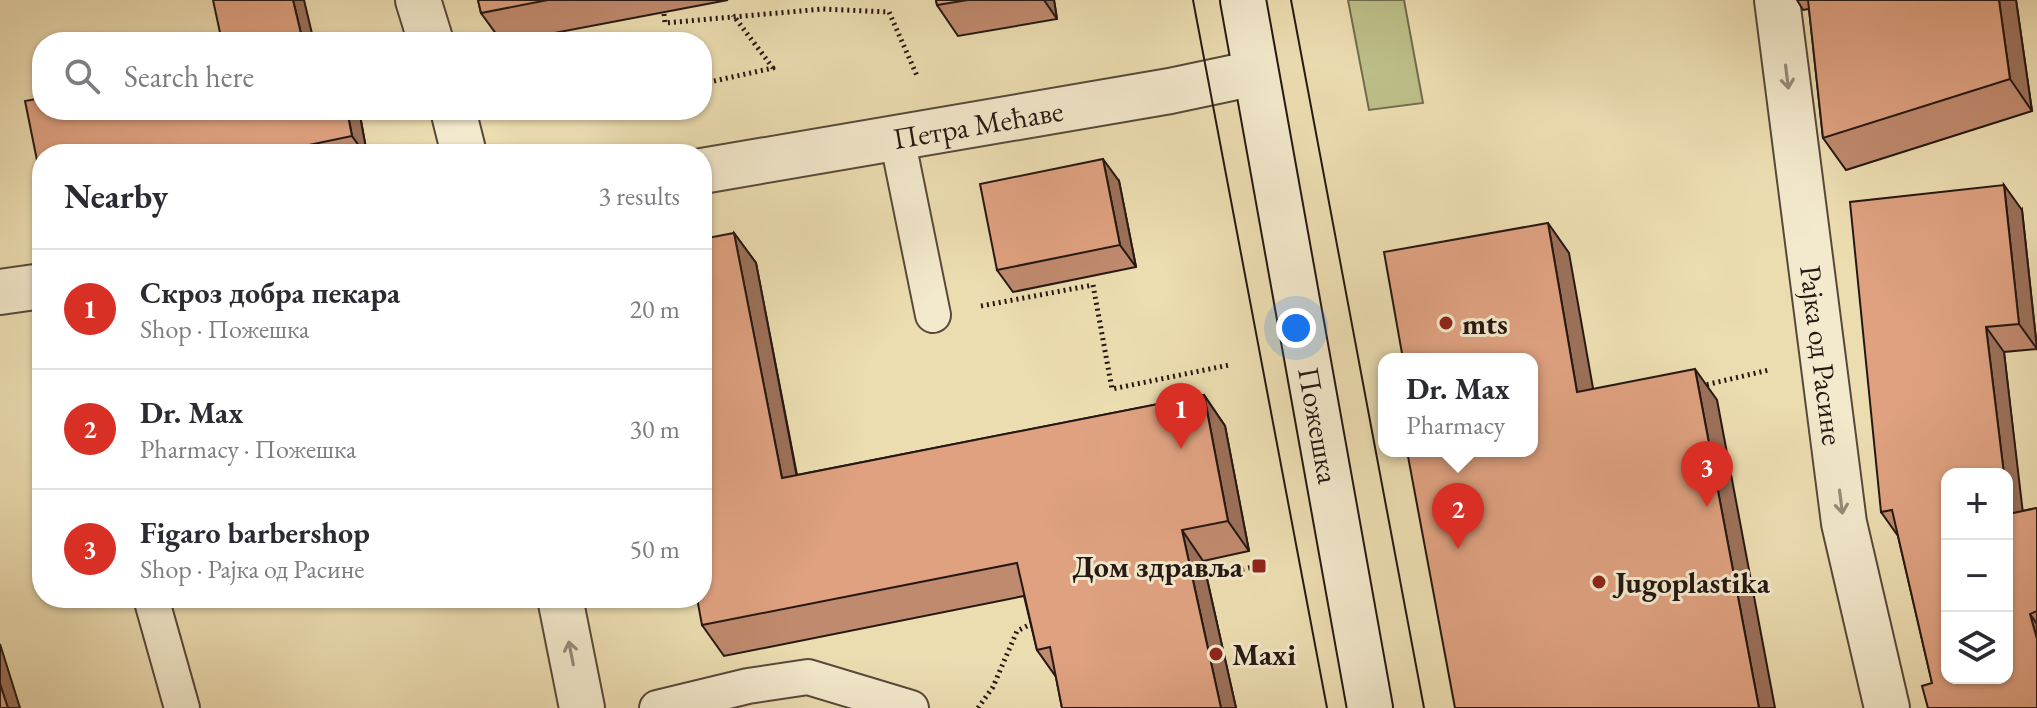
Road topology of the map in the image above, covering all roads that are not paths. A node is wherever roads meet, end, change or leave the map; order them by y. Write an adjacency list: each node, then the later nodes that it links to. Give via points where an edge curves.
1 (418, 0): 4 (street)
2 (1243, 0): 5 (street, Пожешка)
3 (1777, 0): 20 (street, Рајка од Расине, one-way to 20, via 1844,523)
4 (428, 32)
5 (1255, 73): 7 (street, Петра Мећаве); 19 (street, Пожешка)
6 (456, 120): 8 (street)
7 (897, 138): 9 (street, Петра Мећаве); 12 (lane)
8 (462, 144)
9 (712, 169)
10 (32, 287): 11 (street)
11 (0, 292)
12 (933, 315)
13 (154, 608): 15 (lane)
14 (562, 608): 16 (street, one-way to 14)
15 (182, 708)
16 (582, 708)
17 (657, 708): 18 (lane, via 808,677)
18 (911, 708)
19 (1370, 708)
20 (1887, 708)

